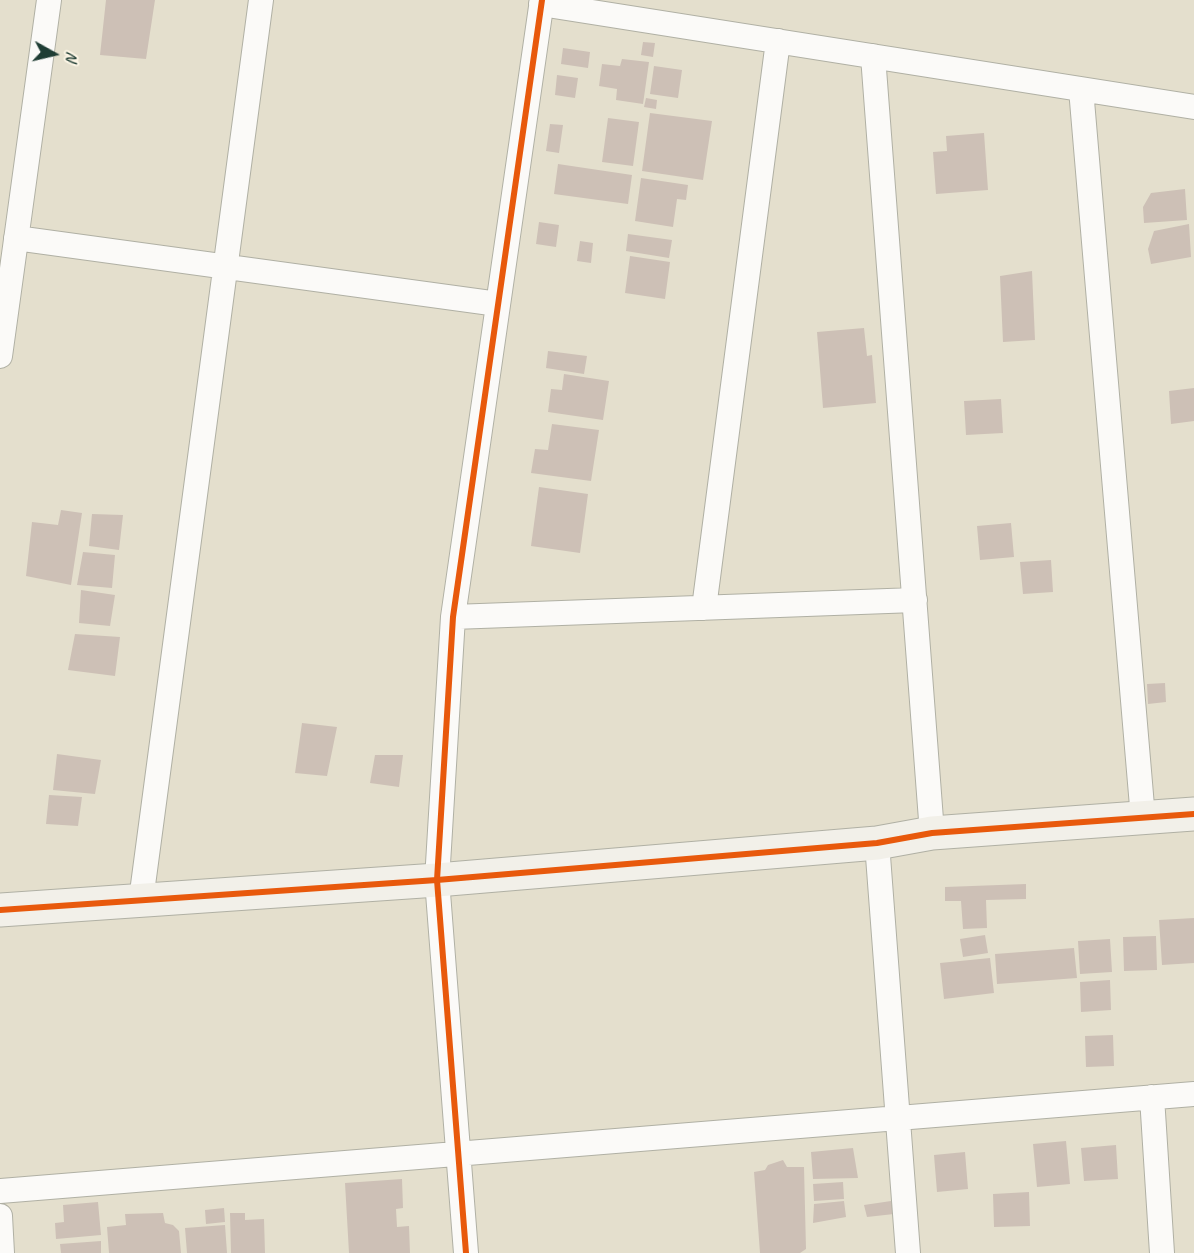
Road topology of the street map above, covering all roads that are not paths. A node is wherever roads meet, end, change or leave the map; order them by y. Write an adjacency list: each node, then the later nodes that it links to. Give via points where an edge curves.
1 (49, 0): 8 (street)
2 (261, 0): 9 (street)
3 (541, 2): 4 (street); 10 (street)
4 (778, 41): 5 (street); 13 (street)
5 (873, 56): 6 (street); 12 (street)
6 (1081, 89): 7 (street); 16 (street)
7 (1194, 107)
8 (16, 238): 9 (street); 11 (street)
9 (225, 267): 10 (street); 20 (street)
10 (498, 304): 14 (street)
11 (0, 356)
12 (915, 600): 13 (street); 17 (street)
13 (704, 608): 14 (street)
14 (453, 617): 19 (street)
15 (1194, 814): 16 (street)
16 (1143, 818): 17 (street)
17 (932, 833): 18 (street)
18 (877, 843): 19 (street); 24 (street)
19 (437, 880): 20 (street); 25 (street)
20 (141, 900): 21 (street)
21 (0, 910)
22 (1194, 1094): 23 (street)
23 (1152, 1097): 24 (street); 31 (street)
24 (897, 1118): 25 (street); 30 (street)
25 (458, 1154): 26 (street); 29 (street)
26 (0, 1191)
27 (0, 1216): 28 (street)
28 (2, 1253)
29 (466, 1253)
30 (908, 1253)
31 (1162, 1253)

